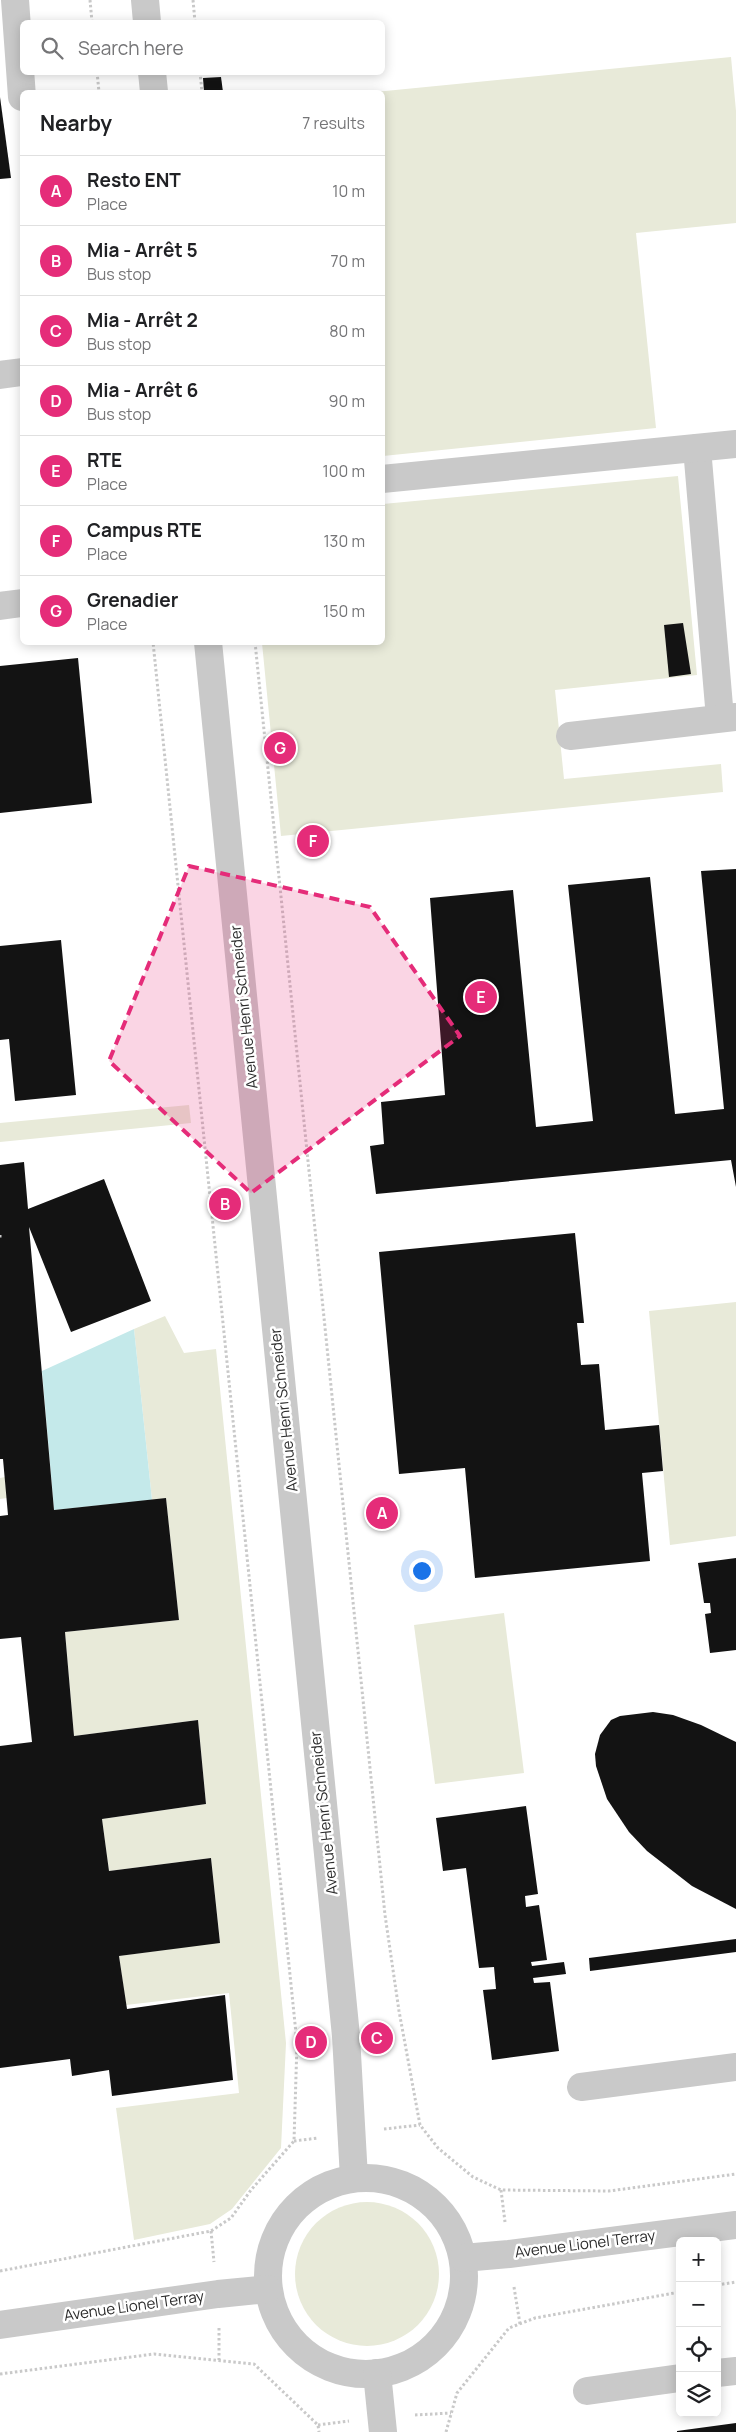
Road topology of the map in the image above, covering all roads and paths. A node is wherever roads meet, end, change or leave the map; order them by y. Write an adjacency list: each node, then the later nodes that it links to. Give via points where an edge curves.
1 (15, 0): 8 (street)
2 (90, 0): 5 (path)
3 (145, 0): 6 (street)
4 (193, 0): 7 (path)
5 (92, 20)
6 (147, 20)
7 (195, 20)
8 (20, 69)
9 (20, 75): 13 (street)
10 (97, 75): 14 (path)
11 (152, 75): 15 (street)
12 (200, 75): 16 (path)
13 (21, 90)
14 (99, 90)
15 (154, 90)
16 (202, 90)
17 (20, 372): 18 (street)
18 (0, 375)
19 (736, 444): 20 (street)
20 (697, 448): 21 (street); 27 (street)
21 (385, 479)
22 (20, 603): 23 (street)
23 (0, 606)
24 (153, 645): 37 (path, via 297,2043 294,2141 231,2218 211,2230)
25 (208, 645): 34 (street, Avenue Henri Schneider, via 344,2016)
26 (255, 645): 33 (path, via 385,1915 420,2125 438,2148 473,2177 501,2190 609,2192)
27 (728, 718): 28 (street)
28 (570, 736)
29 (0, 1235): 30 (path)
30 (0, 1240)
31 (736, 2067): 32 (street)
32 (581, 2087)
33 (736, 2174)
34 (354, 2178): 36 (street, via 386,2179 414,2190 437,2207 454,2230); 40 (street, via 326,2186 300,2203 280,2228 269,2258)
35 (736, 2225): 36 (street, Avenue Lionel Terray)
36 (463, 2258): 45 (street, via 464,2290 453,2322 433,2348 406,2366)
37 (0, 2271)
38 (736, 2282): 39 (path)
39 (721, 2284)
40 (268, 2289): 42 (street, Avenue Lionel Terray); 45 (street, via 276,2317 293,2342 316,2361 344,2371)
41 (676, 2293): 51 (path, via 535,2318 509,2328 457,2393)
42 (0, 2325)
43 (736, 2370): 44 (street)
44 (721, 2372)
45 (377, 2373): 50 (street)
46 (0, 2374): 49 (path, via 154,2354 254,2364 318,2425)
47 (676, 2379): 48 (street)
48 (587, 2391)
49 (319, 2432)
50 (383, 2432)
51 (446, 2432)

